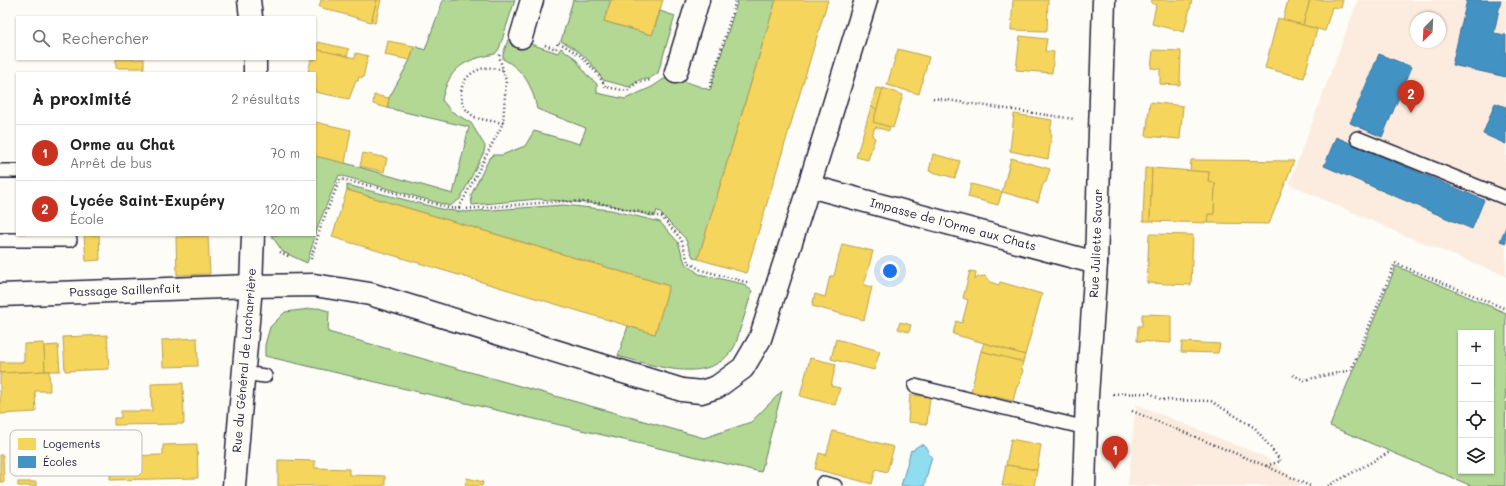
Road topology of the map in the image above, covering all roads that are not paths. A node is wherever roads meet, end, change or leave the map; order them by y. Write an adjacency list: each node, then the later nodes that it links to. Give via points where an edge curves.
1 (249, 0): 6 (street)
2 (532, 0): 7 (street)
3 (698, 0): 10 (street)
4 (866, 0): 14 (street, Passage Saillenfait)
5 (1104, 0): 19 (street, Rue Juliette Savar)
6 (251, 16)
7 (521, 37)
8 (255, 60): 9 (street)
9 (254, 72)
10 (676, 72)
11 (1357, 138): 15 (lane)
12 (0, 171): 13 (lane)
13 (16, 171)
14 (809, 186): 19 (street, Impasse de l'Orme aux Chats); 20 (street, Passage Saillenfait, via 760,339 743,368 718,387 701,392 682,390 370,294 314,285)
15 (1506, 198)
16 (253, 236): 20 (street, Rue du Général de Lacharrière)
17 (0, 240): 18 (lane)
18 (70, 240)
19 (1096, 263): 25 (street, Rue Juliette Savar)
20 (250, 286): 21 (street, Passage Saillenfait); 22 (street, Rue du Général de Lacharrière)
21 (0, 295)
22 (243, 373): 23 (lane); 26 (street, Rue du Général de Lacharrière)
23 (265, 376)
24 (915, 386): 25 (lane)
25 (1086, 428): 27 (street, Rue Juliette Savar)
26 (234, 486)
27 (1084, 486)

